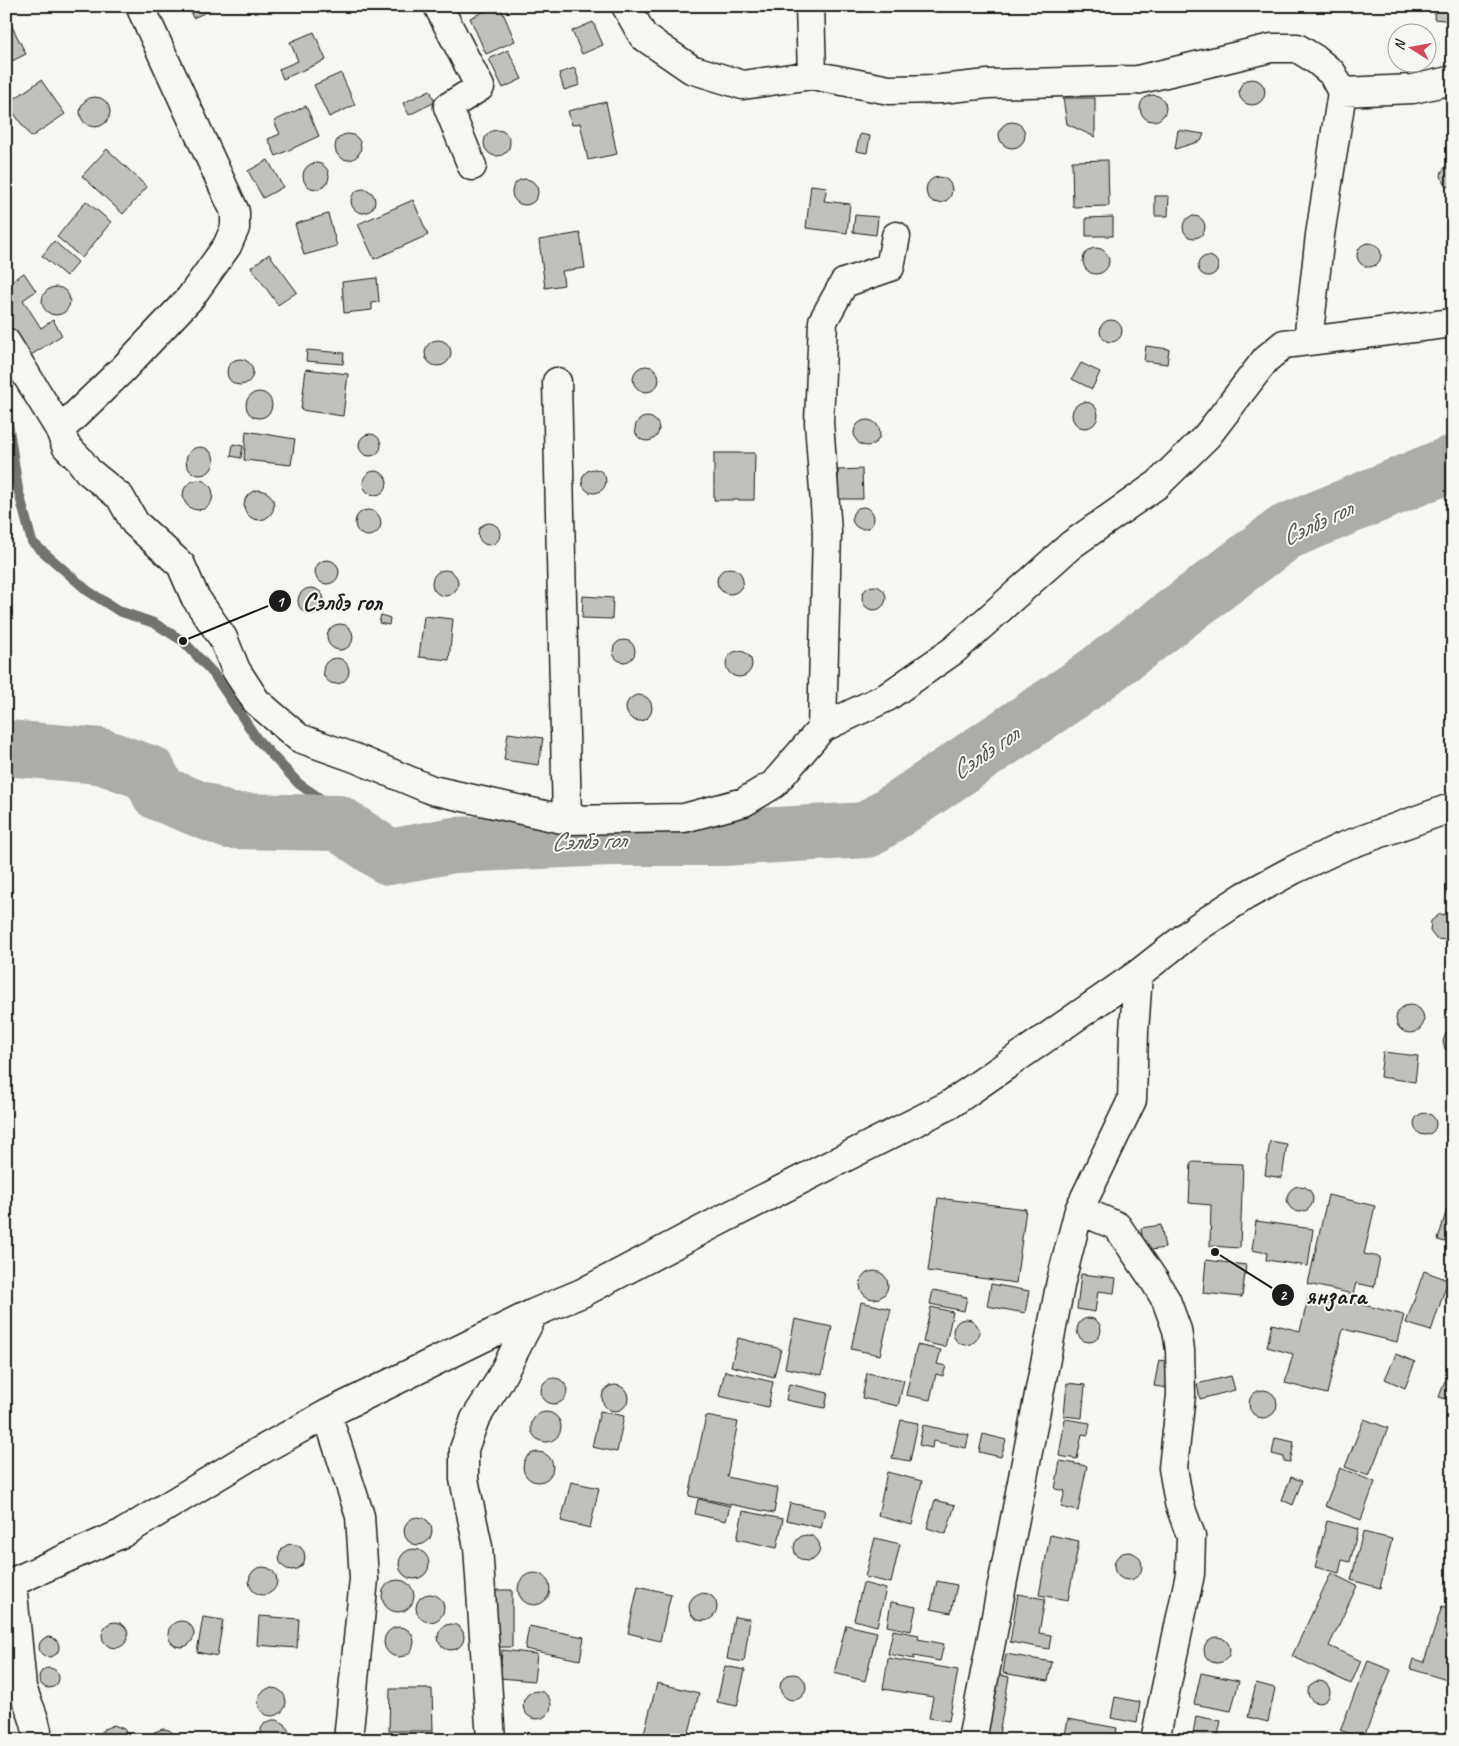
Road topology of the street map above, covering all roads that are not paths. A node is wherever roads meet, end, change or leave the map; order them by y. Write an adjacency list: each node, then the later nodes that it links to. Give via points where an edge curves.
1 (140, 6): 14 (street, via 235,212 235,228 227,246 190,298 123,370)
2 (438, 6): 8 (street, via 480,87 448,107)
3 (626, 6): 5 (street, via 643,36 691,70 742,85)
4 (810, 6): 5 (street)
5 (812, 75): 7 (street, via 888,90 1137,80 1271,48 1296,48 1332,73)
6 (1453, 80): 7 (street, via 1413,89)
7 (1342, 92): 11 (street)
8 (472, 166)
9 (896, 236): 15 (street, via 890,267 844,283 823,321 819,422 827,532)
10 (1453, 323): 11 (street)
11 (1308, 341): 15 (street, via 1284,344 1266,359 1207,436 1158,484 1071,545 954,650 887,697)
12 (6, 342): 14 (street)
13 (557, 382): 17 (street)
14 (60, 430): 17 (street, via 66,446 88,471 120,497 135,523 181,565 195,597 224,638 236,670 256,702 299,738 432,790)
15 (822, 728): 17 (street, via 774,784 744,802 684,818)
16 (1453, 807): 18 (street, via 1342,847 1293,870 1198,927)
17 (567, 820)
18 (1138, 974): 19 (street, via 1132,1100); 20 (street, via 949,1105 582,1293)
19 (1079, 1210): 26 (street, via 1061,1280); 27 (street, via 1117,1226 1166,1300 1177,1330 1180,1350 1181,1395 1173,1468 1179,1504 1191,1536 1190,1574)
20 (534, 1313): 21 (street); 25 (street, via 498,1383 475,1419 464,1449 464,1479 478,1547)
21 (327, 1414): 22 (street, via 122,1533); 24 (street, via 360,1516 364,1579)
22 (9, 1584): 23 (street, via 22,1687 35,1718)
23 (38, 1740)
24 (348, 1740)
25 (491, 1740)
26 (972, 1740)
27 (1155, 1740)

